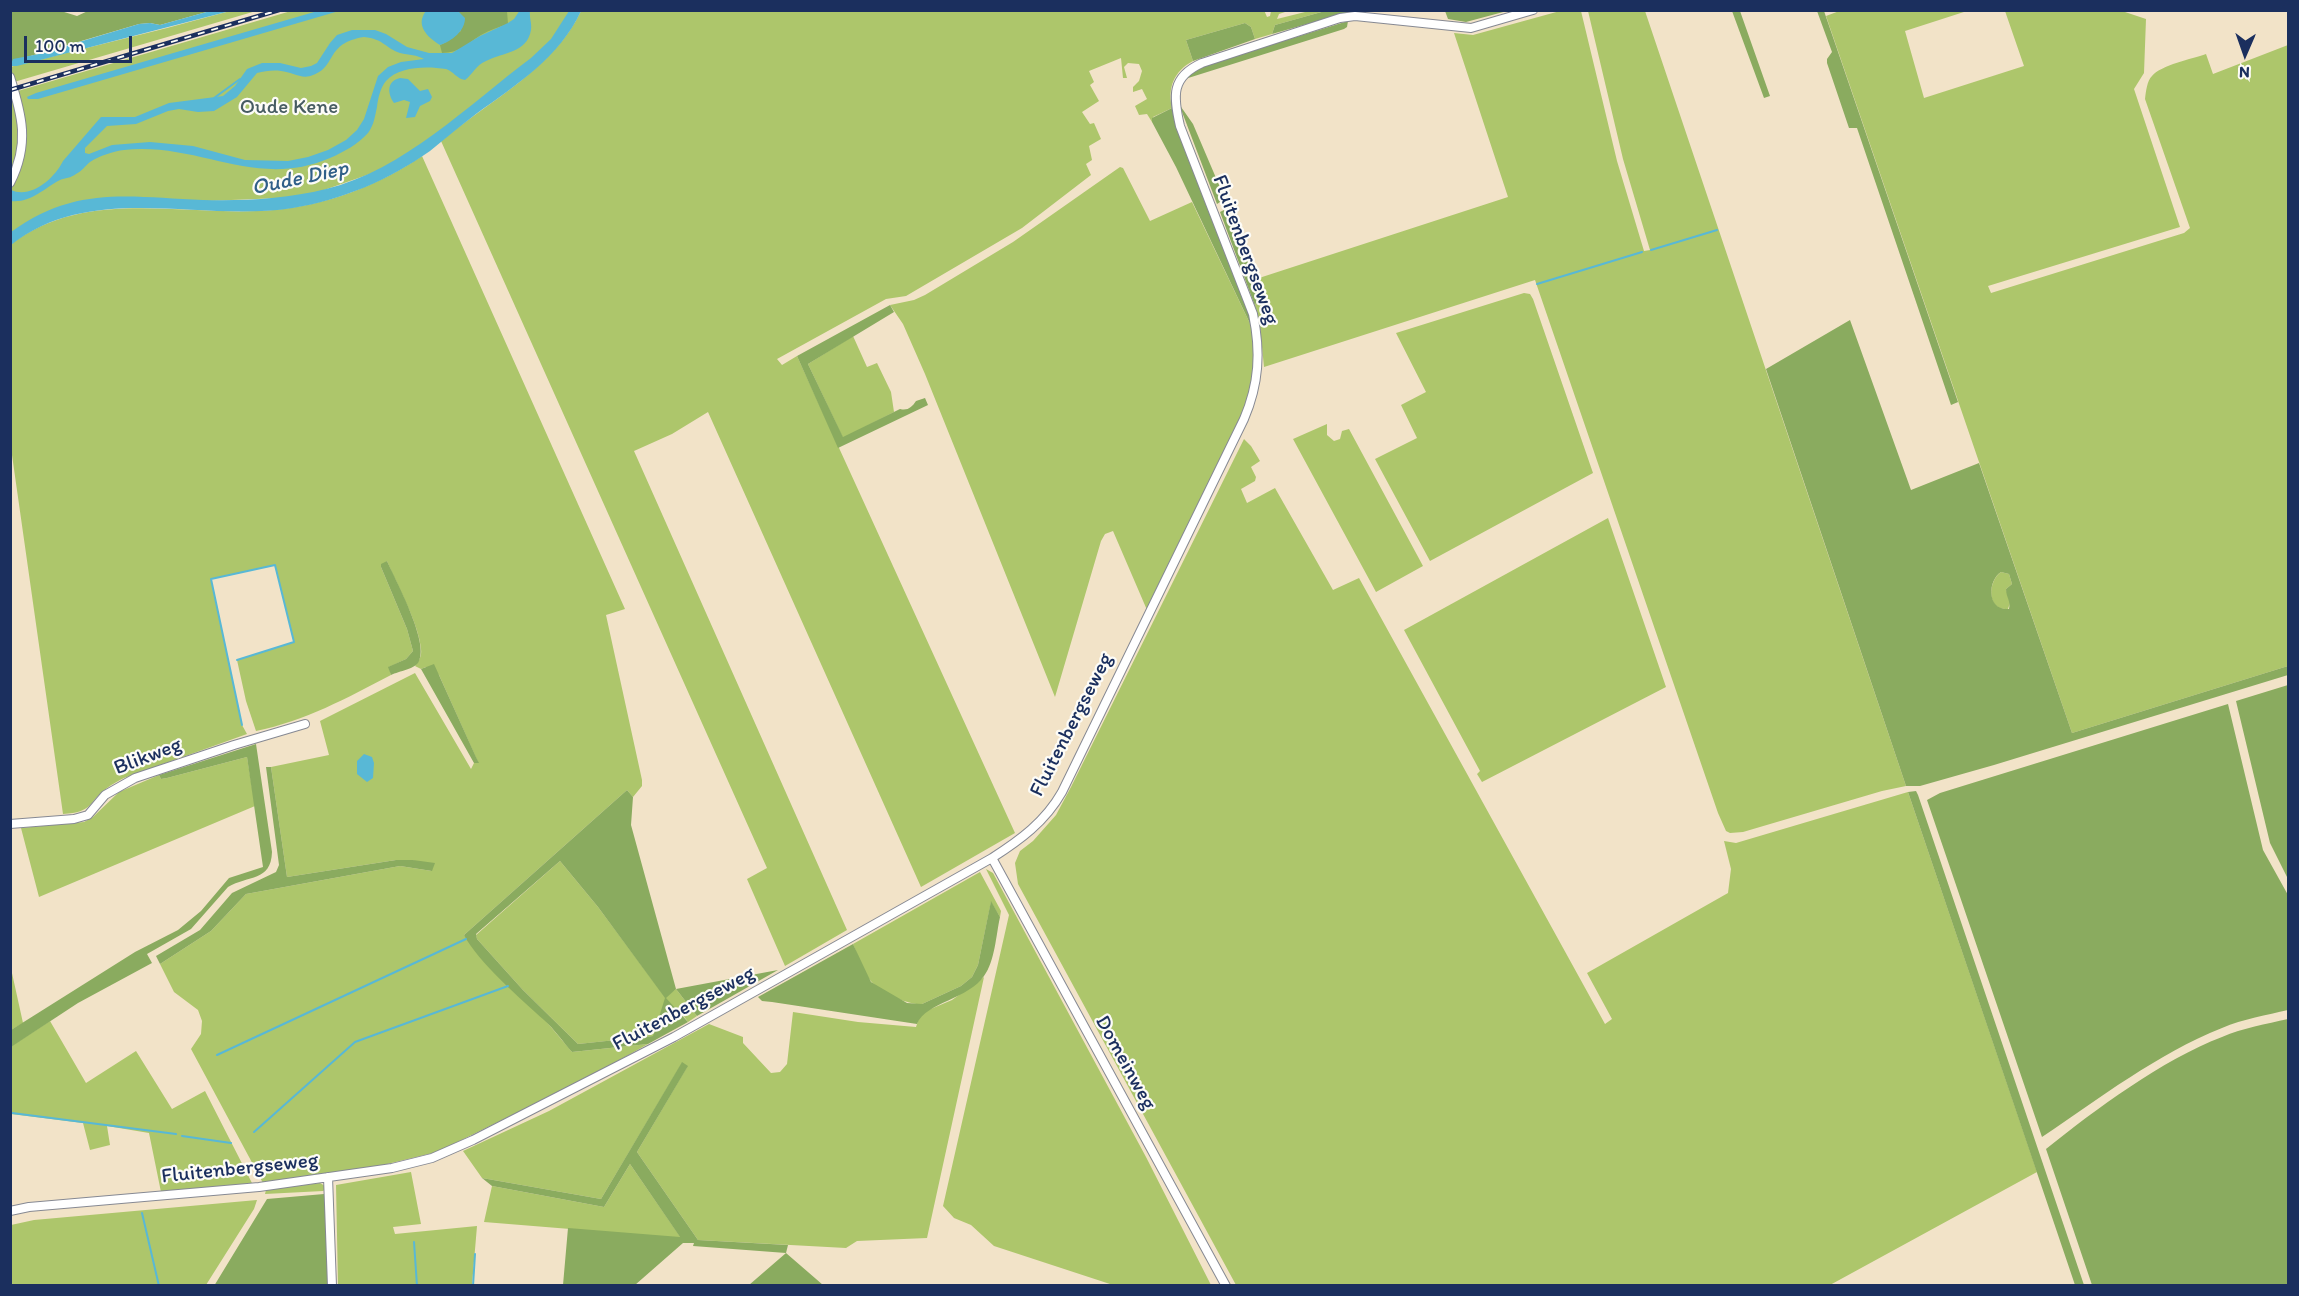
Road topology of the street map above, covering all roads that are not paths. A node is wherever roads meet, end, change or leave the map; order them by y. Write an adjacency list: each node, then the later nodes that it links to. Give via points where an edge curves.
1 (1533, 10): 6 (street, Fluitenbergseweg, via 1471,28 1355,16 1340,18 1202,63 1182,74 1176,97 1180,126 1253,315 1258,374 1252,400 1057,801 1032,830)
2 (11, 80): 3 (street, via 23,136)
3 (10, 183)
4 (305, 724): 5 (street, Blikweg, via 135,778 113,788 93,811 81,817)
5 (10, 824)
6 (992, 858): 7 (street, Fluitenbergseweg, via 674,1036 472,1140 407,1165); 10 (street, Domeinweg)
7 (328, 1177): 8 (street, Fluitenbergseweg); 9 (street)
8 (10, 1211)
9 (332, 1286)
10 (1226, 1286)

